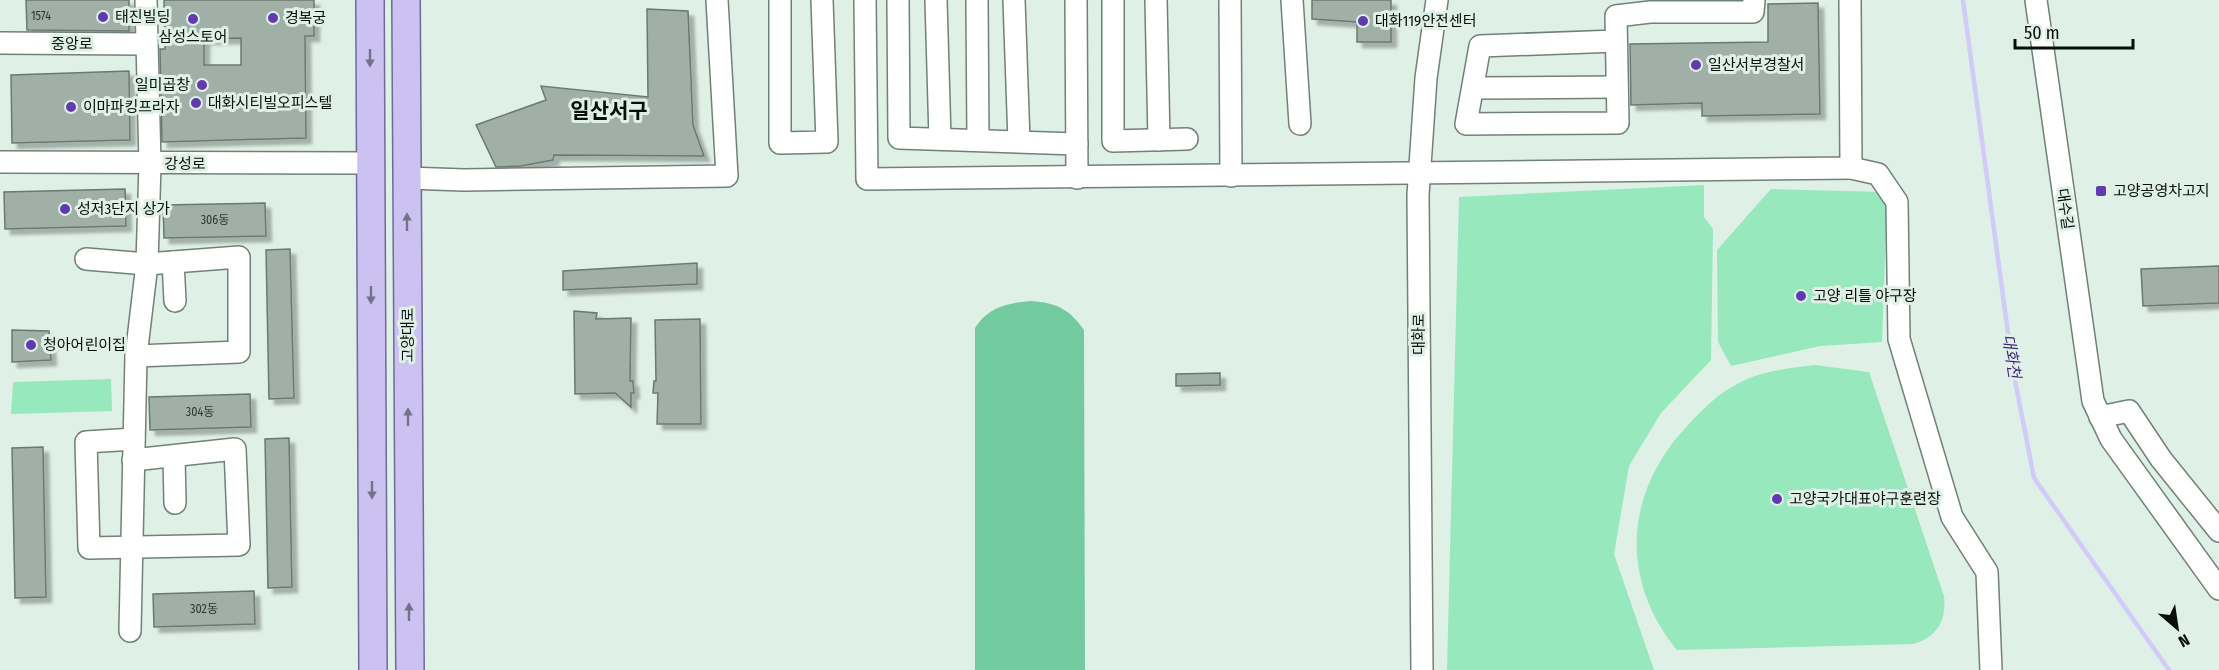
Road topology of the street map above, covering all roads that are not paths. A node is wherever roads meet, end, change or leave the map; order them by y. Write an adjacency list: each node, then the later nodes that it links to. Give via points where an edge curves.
1 (146, 0): 25 (street)
2 (370, 0): 37 (main road, one-way to 37)
3 (406, 0): 26 (main road, 고양대로)
4 (425, 0): 26 (main road, via 424,25)
5 (717, 0): 42 (street, via 727,176)
6 (780, 0): 7 (street, via 780,143 827,142)
7 (822, 0)
8 (865, 0): 43 (street, via 867,179)
9 (898, 0): 30 (street, via 899,138)
10 (936, 0): 30 (street)
11 (976, 0): 32 (street)
12 (1014, 0): 34 (street)
13 (1076, 0): 35 (street)
14 (1113, 0): 33 (street, via 1113,141)
15 (1156, 0): 33 (street)
16 (1230, 0): 41 (street)
17 (1292, 0): 29 (street)
18 (1437, 0): 40 (street, 대화로)
19 (1754, 0): 22 (street, via 1754,12)
20 (1850, 0): 39 (street)
21 (2036, 0): 49 (street, 대수길, via 2085,361)
22 (1650, 6): 23 (street, via 1616,16)
23 (1616, 41): 27 (street); 28 (street, via 1480,46)
24 (0, 44): 25 (street, 중앙로)
25 (145, 44): 38 (street)
26 (407, 44): 42 (main road, 고양대로)
27 (1617, 87): 28 (street); 28 (street, via 1618,123 1466,124)
28 (1473, 88)
29 (1300, 124)
30 (940, 139): 32 (street)
31 (1187, 139): 33 (street)
32 (978, 140): 34 (street)
33 (1159, 140)
34 (1019, 141): 35 (street)
35 (1077, 144): 43 (street)
36 (0, 162): 38 (street, 강성로)
37 (371, 163): 38 (street, 강성로); 57 (main road, one-way to 57)
38 (150, 164): 46 (street)
39 (1851, 168): 40 (street); 60 (street, via 1878,174 1897,202 1899,339 1952,518 1987,572)
40 (1419, 173): 41 (street); 59 (street, 대화로)
41 (1231, 176): 43 (street)
42 (407, 178): 58 (main road, 고양대로, one-way to 42)
43 (1077, 178)
44 (86, 259): 46 (street)
45 (172, 262): 46 (street); 47 (street); 48 (street, via 239,257 239,352)
46 (147, 264): 48 (street)
47 (175, 301)
48 (136, 356): 50 (street)
49 (2100, 417): 53 (street, via 2129,411 2161,459); 55 (street, 대수길, via 2111,439)
50 (134, 449): 51 (street); 54 (street); 54 (street, via 86,441 89,548)
51 (174, 456): 52 (street); 54 (street, via 235,449 239,545)
52 (175, 503)
53 (2219, 531)
54 (132, 549): 56 (street)
55 (2219, 589)
56 (130, 631)
57 (373, 670)
58 (410, 670)
59 (1422, 670)
60 (1991, 670)

